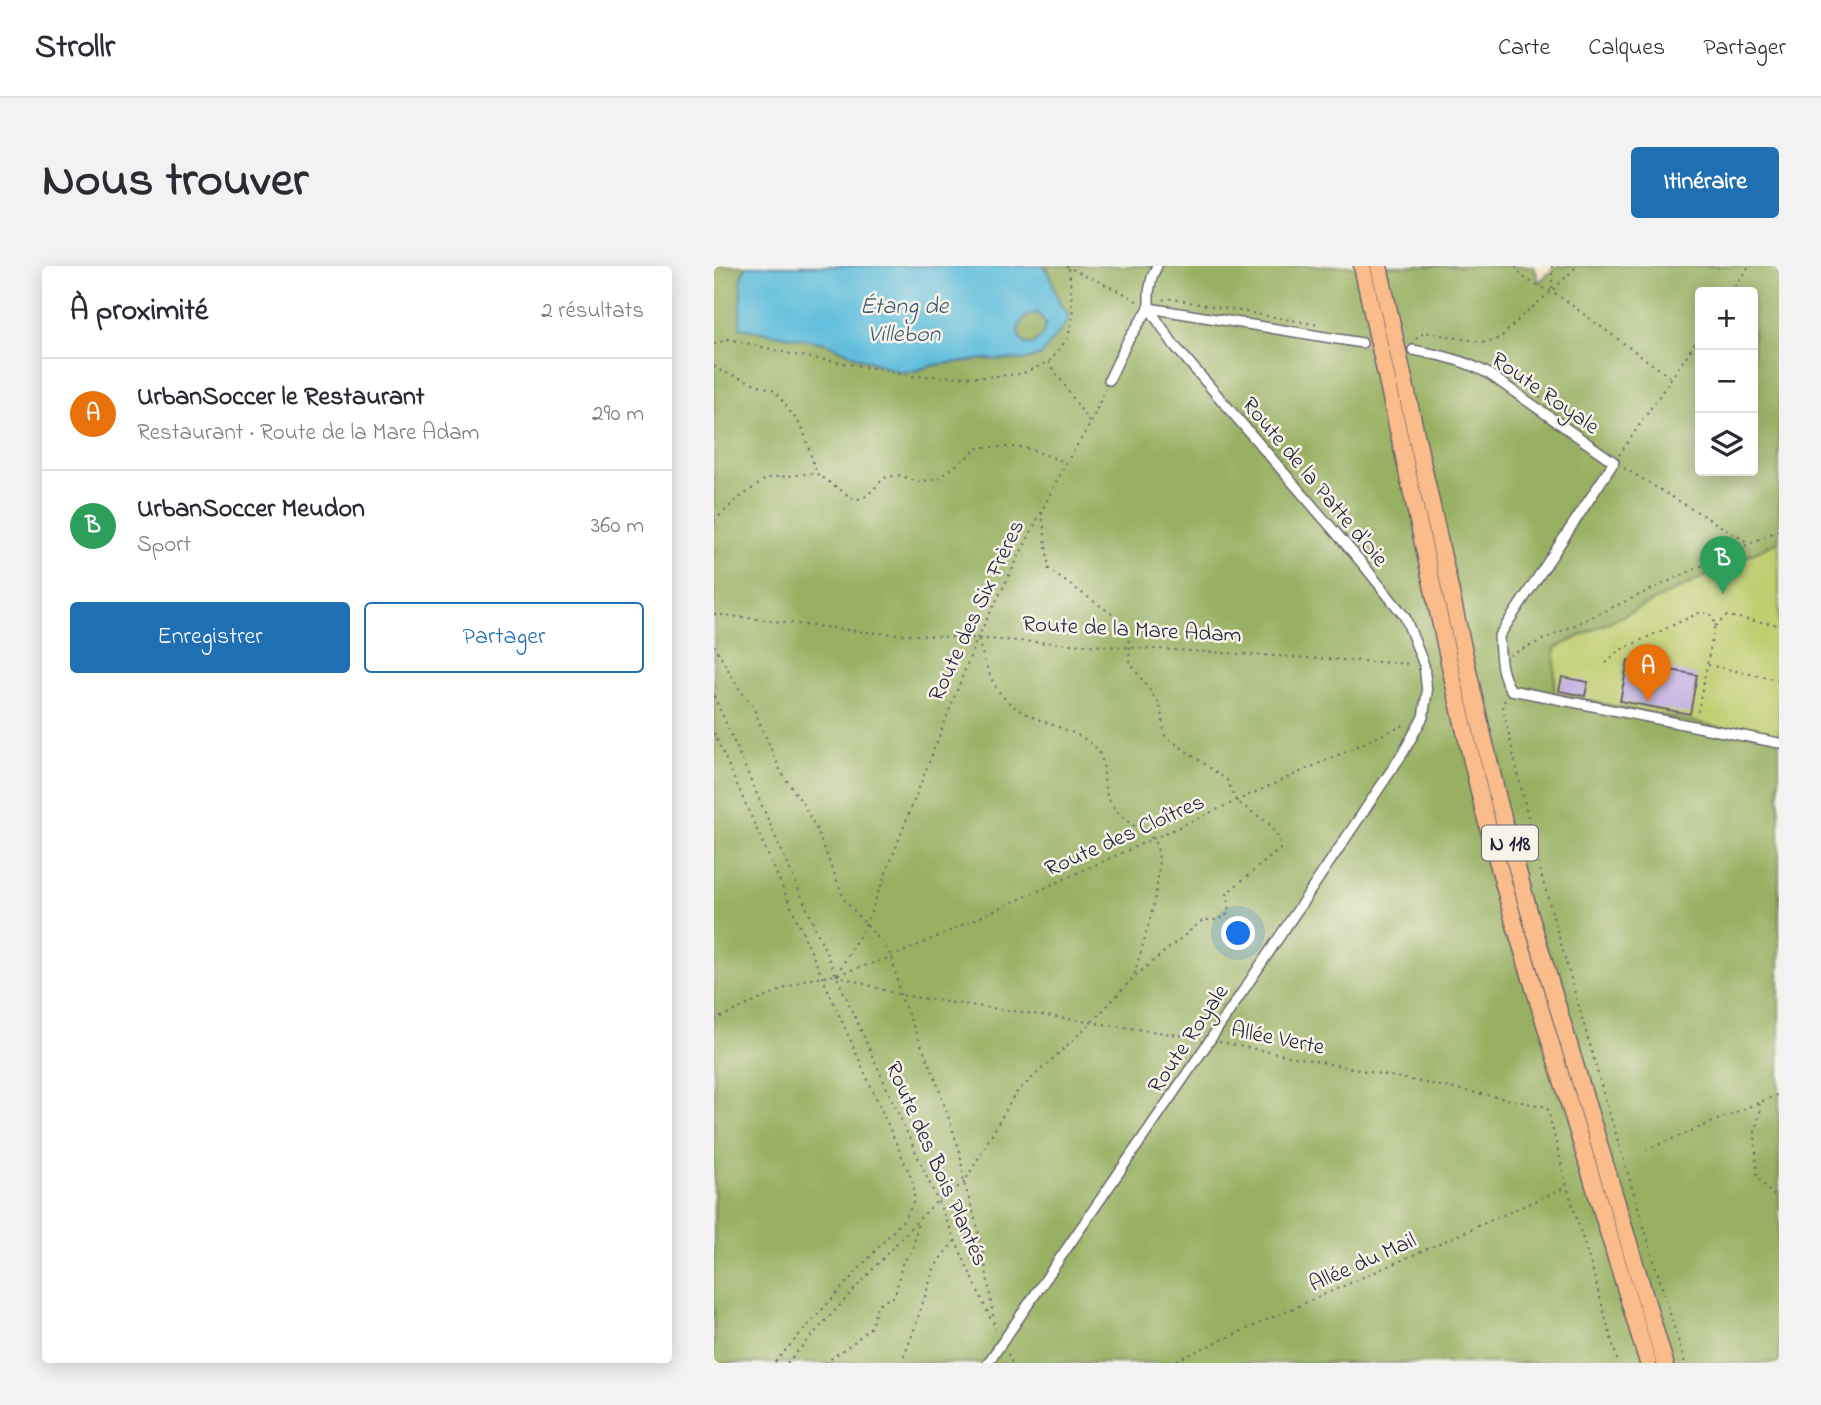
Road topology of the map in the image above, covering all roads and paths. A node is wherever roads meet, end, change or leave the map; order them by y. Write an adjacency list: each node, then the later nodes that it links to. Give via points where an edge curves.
1 (716, 266): 10 (path)
2 (1157, 266): 13 (street)
3 (1362, 266): 79 (highway, N 118, via 1484,812)
4 (1379, 266): 80 (highway, N 118, via 1499,803)
5 (1516, 266): 12 (path, via 1538,287)
6 (1552, 266): 12 (path)
7 (1577, 266): 12 (path)
8 (1749, 266): 11 (path)
9 (1067, 267): 13 (path); 19 (path, via 1073,316 1068,338)
10 (714, 274)
11 (1734, 287)
12 (1552, 291): 18 (path, via 1500,338 1486,343 1425,332 1416,338); 21 (path)
13 (1149, 308): 14 (path, via 1166,298); 17 (street); 22 (street); 39 (street, Route de la Patte d'Oie, via 1174,345 1405,617)
14 (1326, 326)
15 (1695, 343): 21 (path, Route Royale)
16 (714, 344): 19 (path, via 729,339 908,376 1021,374)
17 (1362, 344)
18 (1412, 350): 24 (street, Route Royale, via 1472,364)
19 (1049, 362): 23 (path)
20 (714, 366): 26 (path, via 775,390 803,429)
21 (1671, 377): 24 (path, Route Royale)
22 (1109, 380): 23 (path, Route des Six Frères)
23 (1090, 423): 25 (path, Route des Six Frères)
24 (1615, 462): 30 (path); 37 (street, Route Royale, via 1499,636)
25 (1066, 463): 26 (path, via 1024,447 980,447 939,478 919,482 898,475 884,478 867,496 855,500); 27 (path, Route des Six Frères)
26 (816, 472): 28 (path, via 767,478)
27 (1042, 512): 34 (path, Route des Six Frères); 36 (path, via 1049,570 1125,623)
28 (714, 522)
29 (1779, 530): 30 (path)
30 (1749, 543): 37 (path)
31 (714, 614): 34 (path, Route de la Mare Adam, via 864,632)
32 (1779, 625): 33 (path, via 1727,616)
33 (1714, 628): 38 (path, via 1711,614 1701,612 1618,651); 40 (path)
34 (977, 639): 36 (path, Route de la Mare Adam); 50 (path, via 993,685 1008,702 1093,744 1103,758 1110,800 1122,817); 51 (path, Route des Six Frères)
35 (714, 645): 51 (path, via 752,705 781,772 803,804 845,901)
36 (1130, 647): 39 (path, Route de la Mare Adam); 49 (path, via 1129,661 1160,705 1165,736 1227,780)
37 (1500, 660): 42 (street)
38 (1606, 663)
39 (1424, 665): 43 (street, Route de la Patte d'Oie)
40 (1706, 665): 41 (path); 46 (path)
41 (1779, 680)
42 (1511, 690): 46 (street); 81 (path, via 1502,704 1541,874)
43 (1427, 693): 45 (street, Route Royale)
44 (714, 696): 53 (path, Route des Bois Plantés)
45 (1423, 717): 49 (path, Route des Cloîtres); 59 (street, Route Royale)
46 (1694, 726): 48 (street)
47 (714, 733): 54 (path)
48 (1779, 743)
49 (1236, 801): 50 (path, Route des Cloîtres); 55 (path, via 1268,823 1279,838 1280,849 1227,893 1226,917 1203,920)
50 (1153, 839): 52 (path, Route des Cloîtres); 55 (path, via 1160,857 1156,895)
51 (866, 924): 52 (path); 53 (path, Route des Six Frères)
52 (892, 957): 53 (path, Route des Cloîtres); 56 (path)
53 (836, 975): 54 (path, Route des Cloîtres); 56 (path, Allée Verte); 66 (path, Route des Bois Plantés)
54 (823, 977): 57 (path, Route des Cloîtres, via 804,980); 71 (path, via 908,1170 915,1196 904,1219)
55 (1134, 978): 58 (path)
56 (900, 995): 58 (path, Allée Verte); 63 (path, via 936,1080 960,1152)
57 (714, 1020)
58 (1091, 1023): 59 (path, Allée Verte); 63 (path, via 1015,1094)
59 (1210, 1040): 64 (path, Allée Verte, via 1547,1107); 70 (street, Route Royale)
60 (1779, 1094): 61 (path)
61 (1759, 1103): 62 (path); 65 (path, via 1757,1176 1772,1195)
62 (1646, 1150)
63 (964, 1183): 66 (path); 69 (path, via 977,1225)
64 (1567, 1187): 77 (path, Allée du Mail); 78 (path)
65 (1779, 1194)
66 (937, 1201): 67 (path); 68 (path, Route des Bois Plantés)
67 (918, 1220): 72 (path); 73 (path, via 913,1249 902,1264 895,1296 878,1304 871,1327)
68 (955, 1241): 69 (path, Route des Bois Plantés); 74 (path, via 934,1269)
69 (995, 1329): 70 (path, Route des Bois Plantés)
70 (1003, 1342): 75 (street, Route Royale); 76 (path, Route des Bois Plantés)
71 (774, 1363)
72 (786, 1363)
73 (825, 1363)
74 (901, 1363)
75 (988, 1363)
76 (1012, 1363)
77 (1170, 1363)
78 (1618, 1363)
79 (1648, 1363)
80 (1665, 1363)
81 (1685, 1363)

